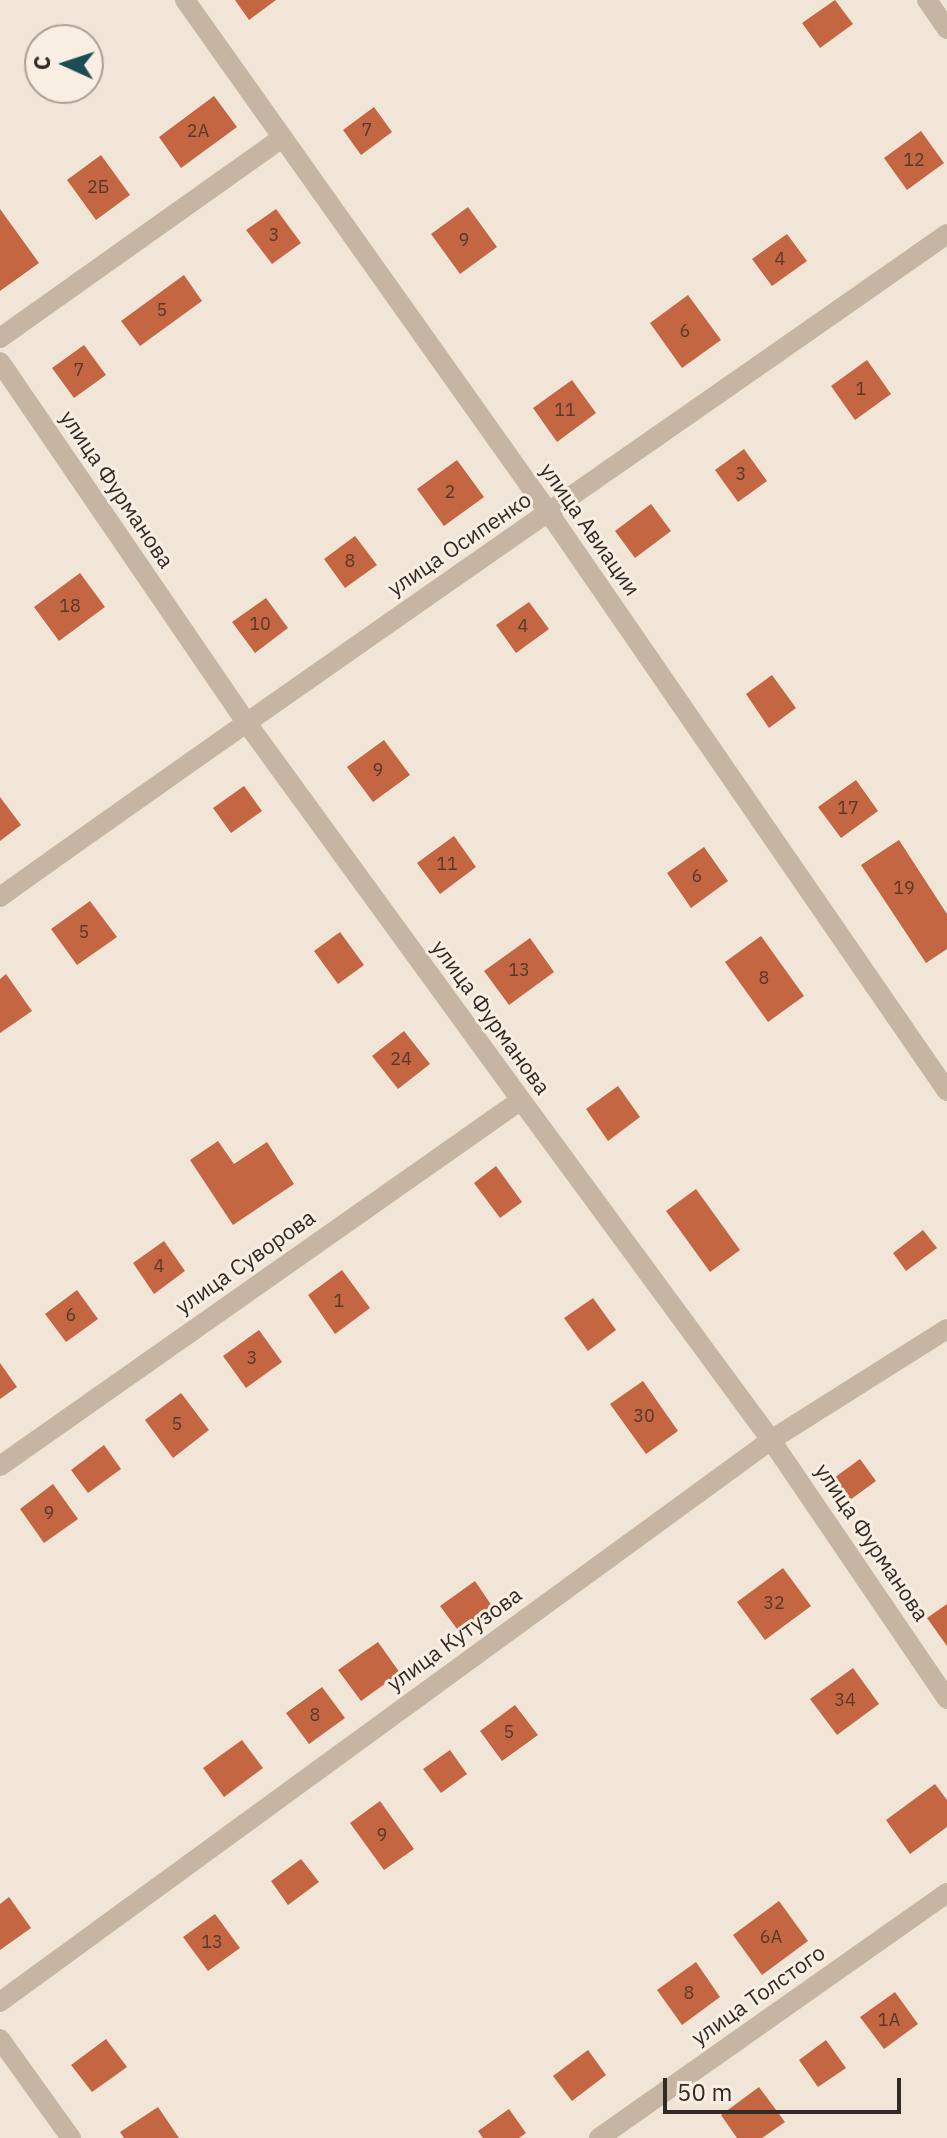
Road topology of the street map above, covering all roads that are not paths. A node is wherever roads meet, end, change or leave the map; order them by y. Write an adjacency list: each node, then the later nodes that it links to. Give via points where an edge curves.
1 (185, 0): 4 (street, улица Авиации)
2 (927, 0): 3 (street)
3 (947, 29)
4 (282, 138): 6 (street); 8 (street, улица Авиации)
5 (947, 234): 8 (street, улица Осипенко)
6 (0, 338)
7 (0, 362): 9 (street, улица Фурманова)
8 (549, 513): 9 (street, улица Осипенко); 11 (street, улица Авиации)
9 (246, 722): 10 (street, улица Осипенко); 12 (street, улица Фурманова)
10 (0, 897)
11 (947, 1091)
12 (521, 1100): 14 (street, улица Фурманова); 15 (street, улица Суворова)
13 (947, 1329): 14 (street, улица Кутузова)
14 (771, 1440): 16 (street, улица Фурманова); 18 (street, улица Кутузова)
15 (0, 1466)
16 (947, 1699)
17 (947, 1893): 21 (street, улица Толстого)
18 (0, 2002)
19 (0, 2039): 20 (street)
20 (71, 2138)
21 (599, 2138)

